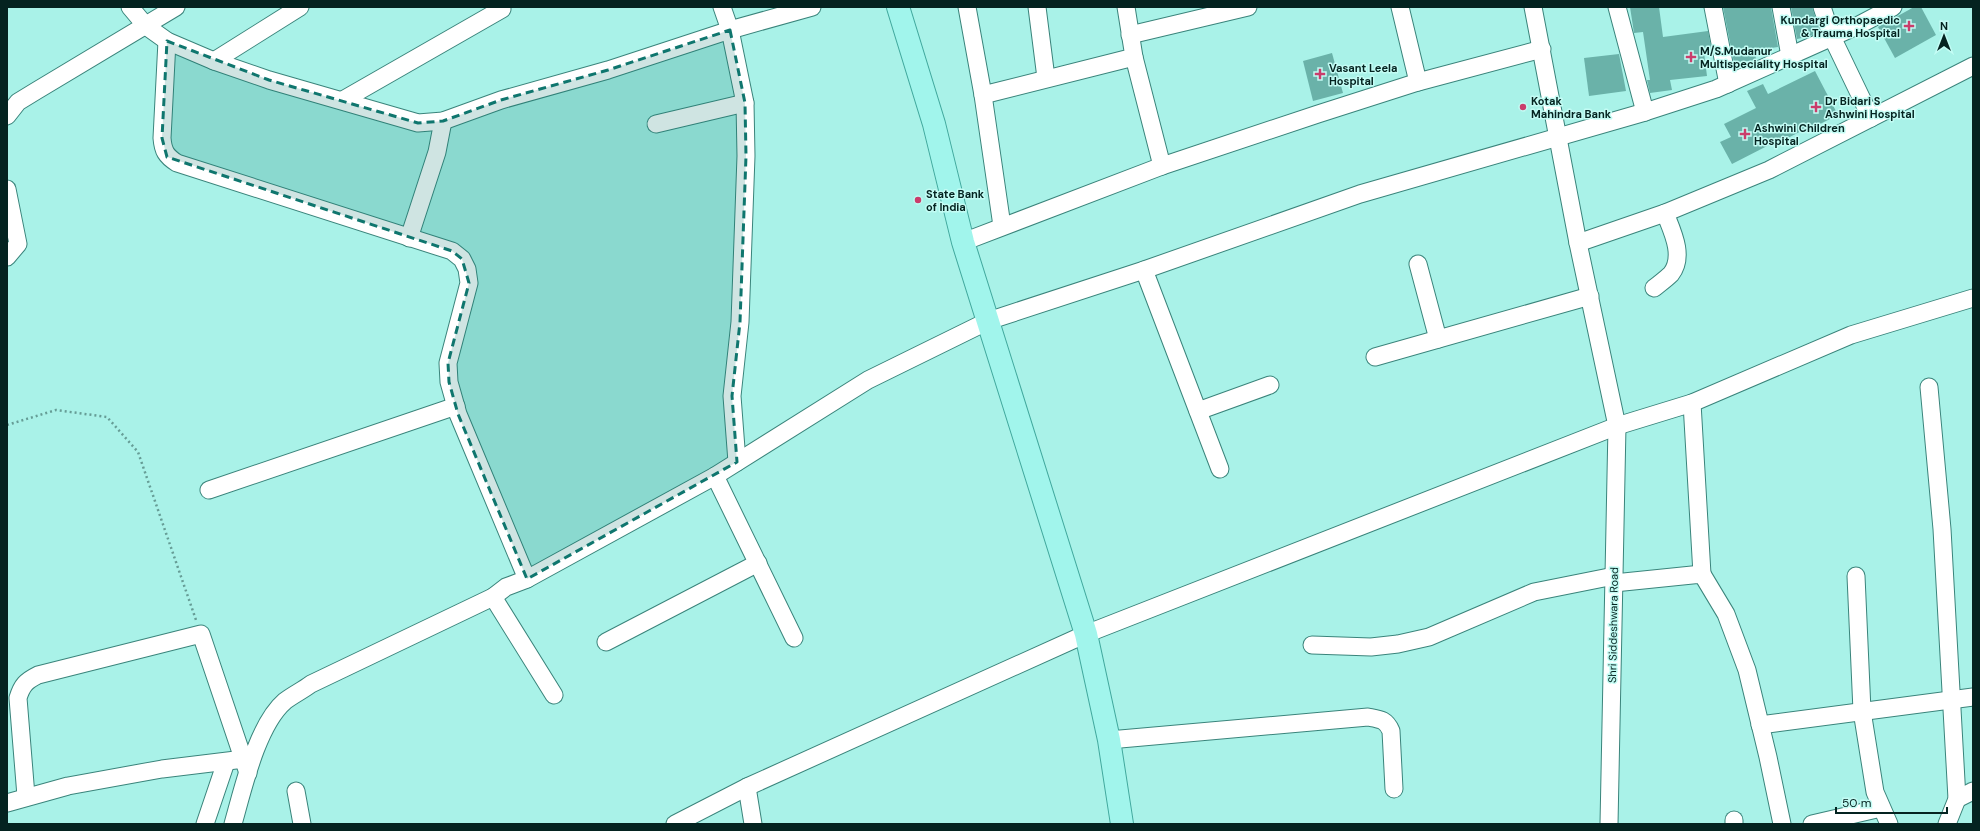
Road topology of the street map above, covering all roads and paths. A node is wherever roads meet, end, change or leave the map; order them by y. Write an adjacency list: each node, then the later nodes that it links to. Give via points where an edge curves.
1 (130, 7): 19 (street)
2 (176, 7): 19 (street)
3 (300, 7): 27 (street)
4 (722, 7): 20 (street)
5 (812, 7): 20 (street)
6 (898, 7): 46 (main road, via 934,124)
7 (967, 7): 32 (street)
8 (1037, 7): 29 (street)
9 (1126, 7): 21 (street)
10 (1248, 7): 21 (street)
11 (1400, 7): 30 (street)
12 (1533, 7): 24 (street, Shri Siddeshwara Road)
13 (1617, 7): 35 (street)
14 (1713, 7): 31 (street)
15 (1781, 7): 25 (street)
16 (1822, 7): 22 (street)
17 (1893, 7): 22 (street)
18 (502, 8): 33 (street)
19 (146, 26): 23 (street); 36 (street, via 18,102)
20 (730, 30): 34 (street); 38 (street, via 608,70 501,100)
21 (1130, 35): 26 (street)
22 (1832, 37): 25 (street); 37 (street)
23 (167, 42): 27 (street); 45 (street, via 162,138 167,157 177,163)
24 (1542, 49): 30 (street); 40 (street, Shri Siddeshwara Road)
25 (1790, 56): 31 (street)
26 (1134, 57): 29 (street); 41 (street)
27 (214, 61): 33 (street, via 269,80)
28 (1973, 66): 37 (street)
29 (1046, 78): 32 (street)
30 (1418, 82): 41 (street)
31 (1728, 84): 35 (street)
32 (983, 95): 44 (street)
33 (343, 100): 38 (street, via 418,123)
34 (745, 103): 39 (street); 64 (street, via 746,156 740,322 732,396)
35 (1645, 112): 40 (street)
36 (7, 116)
37 (1871, 118): 43 (street, via 1769,170)
38 (443, 121): 45 (street, via 437,152)
39 (656, 124)
40 (1557, 137): 47 (street, Shri Siddeshwara Road); 50 (street, via 1360,194)
41 (1162, 166): 44 (street)
42 (7, 189): 48 (street, via 18,244)
43 (1665, 213): 47 (street); 51 (street, via 1677,251 1676,264 1671,274)
44 (1002, 226): 46 (street)
45 (409, 238): 60 (street, via 452,252 462,259 467,269 469,283 448,363 449,382)
46 (963, 242): 54 (main road)
47 (1578, 243): 52 (street, Shri Siddeshwara Road)
48 (7, 257)
49 (1418, 264): 55 (street)
50 (1144, 270): 54 (street); 61 (street)
51 (1654, 288)
52 (1590, 296): 55 (street); 63 (street, Shri Siddeshwara Road)
53 (1973, 298): 59 (street, via 1851,335)
54 (988, 321): 64 (street, via 868,380); 75 (main road)
55 (1438, 339): 56 (street)
56 (1375, 357)
57 (1270, 386): 61 (street)
58 (1929, 387): 81 (street, via 1942,529)
59 (1692, 403): 63 (street); 69 (street)
60 (456, 406): 67 (street); 71 (street)
61 (1198, 411): 65 (street)
62 (7, 425): 74 (path, via 56,410 107,418 138,452)
63 (1617, 426): 72 (street, Shri Siddeshwara Road); 75 (street)
64 (737, 462): 66 (street)
65 (1220, 469)
66 (715, 476): 68 (street); 71 (street)
67 (209, 490)
68 (758, 562): 76 (street); 77 (street)
69 (1702, 574): 72 (street); 83 (street, via 1726,614 1747,670)
70 (1856, 576): 82 (street)
71 (527, 578): 73 (street, via 506,587)
72 (1614, 579): 78 (street, via 1534,592 1429,637 1398,644 1371,647); 101 (street, Shri Siddeshwara Road)
73 (494, 597): 79 (street); 86 (street, via 311,684 285,702 267,723)
74 (201, 634): 86 (street); 91 (street, via 38,675 22,686 18,698)
75 (1086, 634): 84 (main road); 87 (street)
76 (794, 638)
77 (606, 642)
78 (1312, 645)
79 (554, 695)
80 (1973, 697): 81 (street)
81 (1951, 700): 82 (street); 92 (street)
82 (1862, 711): 83 (street); 94 (street, via 1875,792)
83 (1760, 725): 102 (street)
84 (1109, 740): 88 (street, via 1368,717 1381,719 1388,724 1391,731); 100 (main road)
85 (226, 762): 86 (street); 91 (street, via 162,769); 95 (street)
86 (246, 766): 96 (street)
87 (747, 787): 98 (street); 99 (street)
88 (1394, 789)
89 (296, 791): 97 (street)
90 (1973, 791): 92 (street)
91 (26, 796): 93 (street)
92 (1957, 799): 105 (street)
93 (7, 802)
94 (1881, 808): 103 (street); 104 (street)
95 (205, 824)
96 (233, 824)
97 (302, 824)
98 (675, 824)
99 (753, 824)
100 (1122, 824)
101 (1610, 824)
102 (1782, 824)
103 (1812, 824)
104 (1889, 824)
105 (1947, 824)

